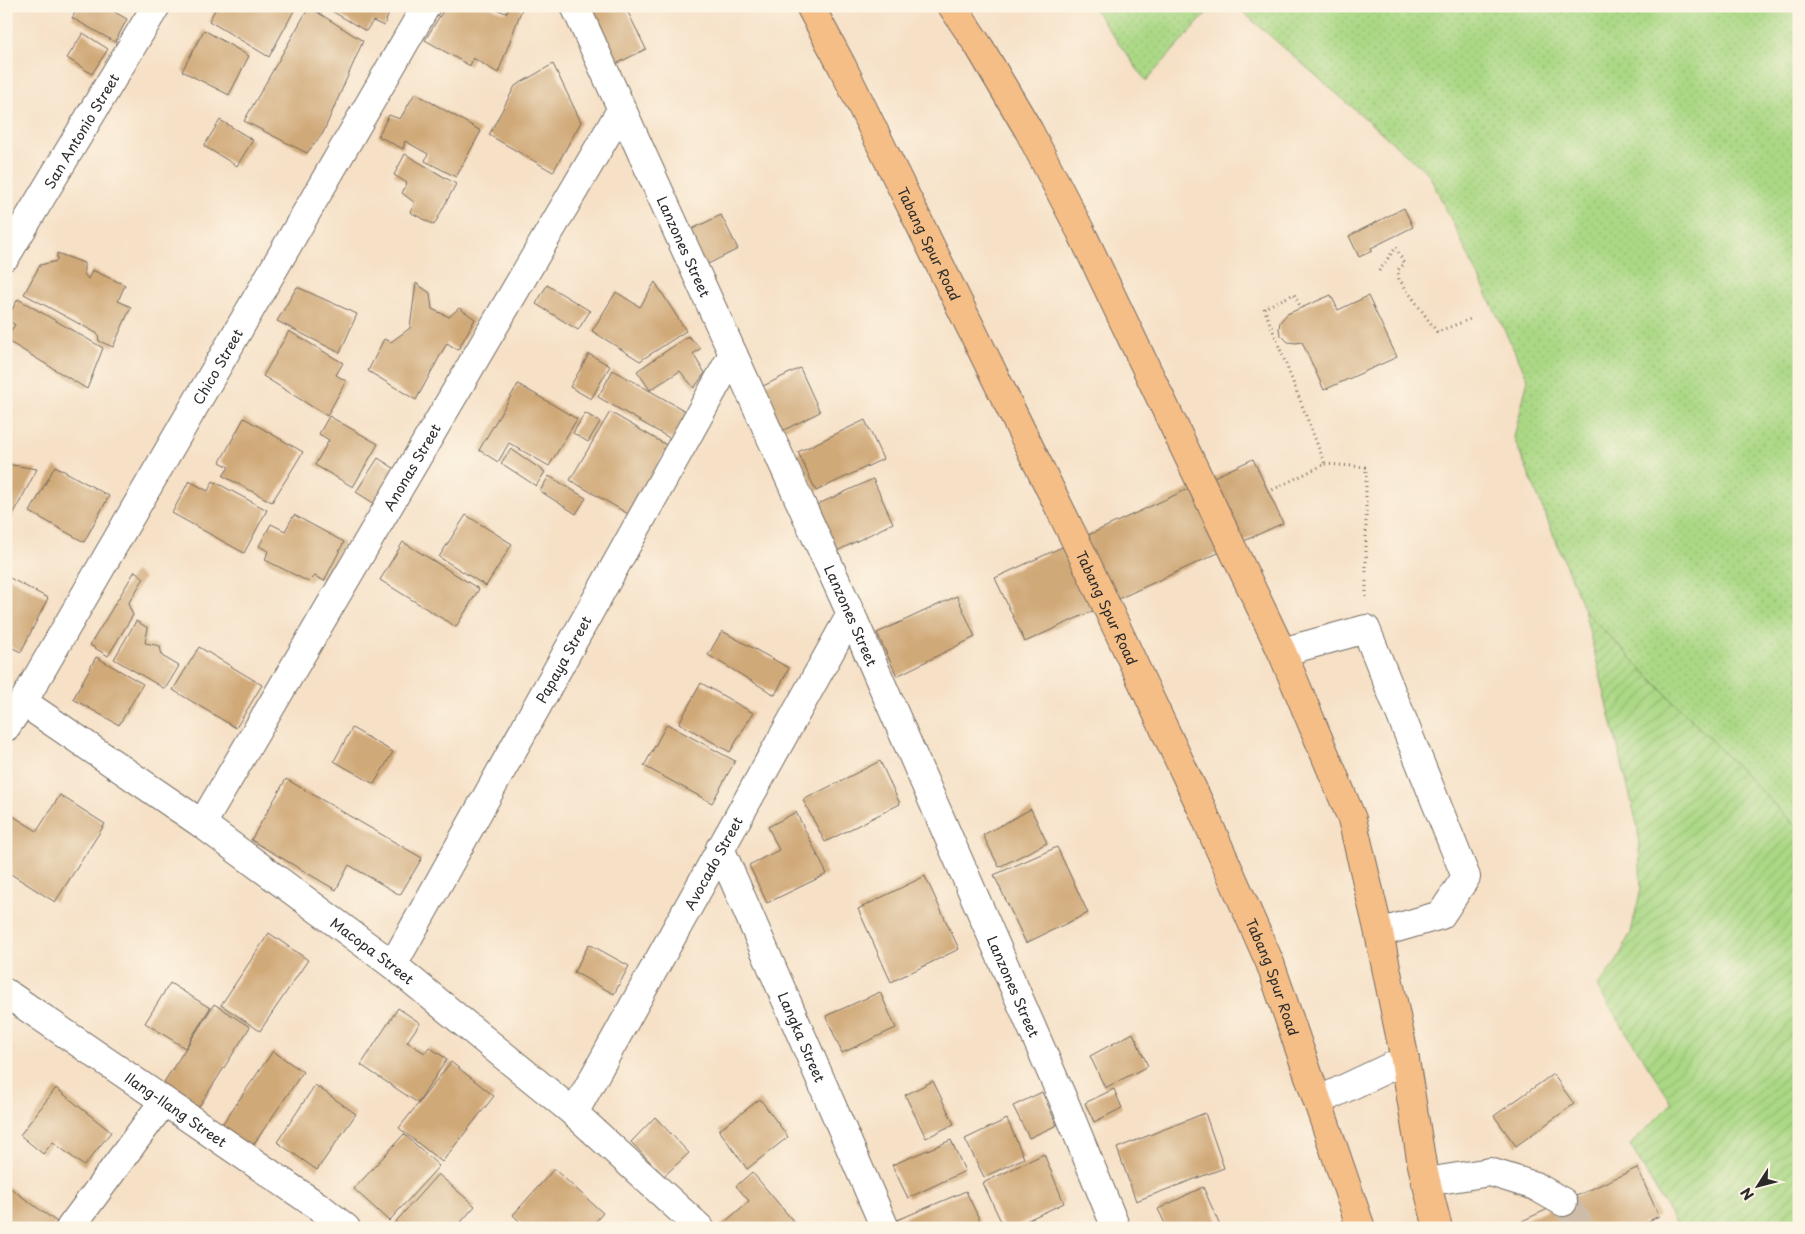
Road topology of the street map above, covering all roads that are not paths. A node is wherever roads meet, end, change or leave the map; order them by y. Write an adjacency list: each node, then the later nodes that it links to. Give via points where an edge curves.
1 (156, 6): 7 (street, San Antonio Street)
2 (426, 6): 11 (street, Chico Street)
3 (575, 6): 6 (street, Lanzones Street)
4 (810, 6): 20 (highway, Tabang Spur Road, via 1082,554 1201,807 1270,963)
5 (952, 6): 10 (highway, via 1009,98 1081,232)
6 (621, 110): 8 (street, Lanzones Street); 13 (street, Anonas Street)
7 (6, 256)
8 (734, 354): 9 (street, Lanzones Street); 16 (street, Papaya Street)
9 (851, 614): 14 (street, Avocado Street); 28 (street, Lanzones Street)
10 (1282, 652): 15 (highway, via 1352,819); 15 (street, via 1366,629 1466,877 1440,915)
11 (23, 702): 12 (street, Chico Street); 13 (street, Macopa Street)
12 (6, 727)
13 (202, 824): 16 (street, Macopa Street)
14 (720, 848): 21 (street, Avocado Street); 27 (street, Langka Street)
15 (1380, 933): 18 (highway)
16 (393, 965): 21 (street, Macopa Street)
17 (6, 994): 19 (street, Ilang-Ilang Street)
18 (1405, 1060): 20 (street); 22 (highway)
19 (164, 1101): 24 (street); 25 (street, Ilang-Ilang Street)
20 (1318, 1101): 29 (highway, Tabang Spur Road)
21 (574, 1113): 26 (street, Macopa Street)
22 (1426, 1182): 23 (street, via 1490,1172 1534,1186); 30 (highway)
23 (1562, 1202)
24 (70, 1228)
25 (346, 1228)
26 (700, 1228)
27 (884, 1228)
28 (1116, 1228)
29 (1361, 1228)
30 (1438, 1228)

